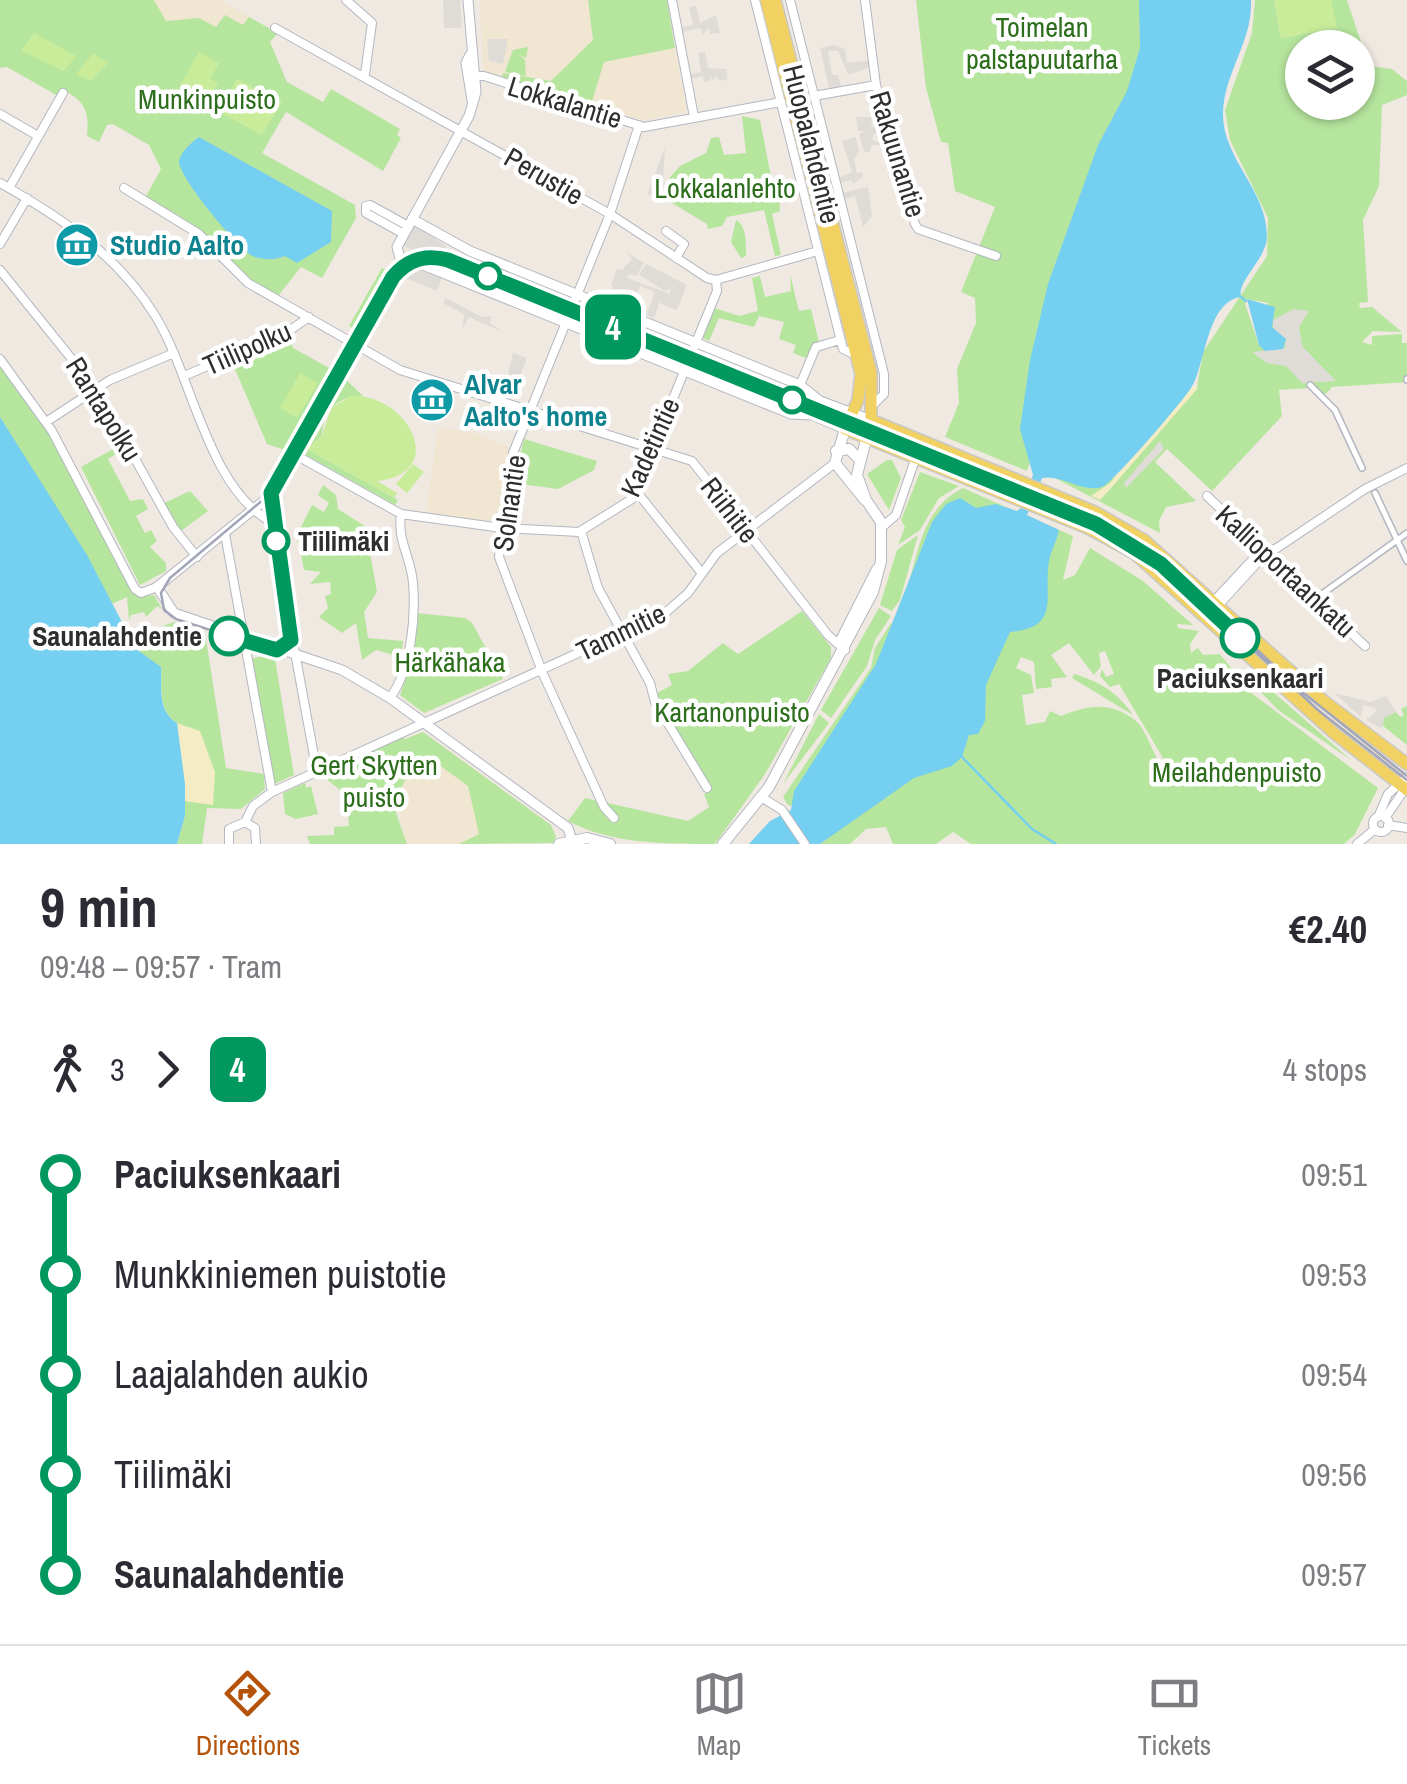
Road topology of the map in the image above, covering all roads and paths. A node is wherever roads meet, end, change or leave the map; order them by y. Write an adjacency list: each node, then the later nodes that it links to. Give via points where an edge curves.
1 (346, 0): 10 (street, via 372,23)
2 (468, 0): 11 (street)
3 (672, 0): 17 (street)
4 (755, 0): 15 (street, Huopalahdentie)
5 (766, 0): 37 (main road, Huopalahdentie)
6 (775, 0): 35 (main road, Huopalahdentie)
7 (790, 0): 14 (street, Huopalahdentie)
8 (865, 0): 12 (street, Rakuunantie)
9 (275, 28): 10 (street, Perustie)
10 (365, 74): 19 (street, Perustie)
11 (471, 76): 18 (street, Lokkalantie); 19 (street)
12 (876, 85): 14 (street); 29 (street, Rakuunantie, via 918,229)
13 (63, 93): 20 (street)
14 (814, 96): 33 (street, Huopalahdentie)
15 (781, 102): 17 (street, Lokkalantie); 28 (street, Huopalahdentie)
16 (0, 114): 20 (street)
17 (694, 117): 18 (street, Lokkalantie)
18 (639, 125): 24 (street, Solnantie)
19 (462, 131): 24 (street, Perustie); 25 (street)
20 (37, 139): 21 (street)
21 (4, 186): 23 (street)
22 (124, 188): 38 (street, Riihitie, via 200,234 248,283)
23 (27, 198): 27 (street); 43 (street, via 120,268)
24 (610, 214): 30 (street, Perustie); 36 (street, Solnantie)
25 (408, 227): 25 (street, via 370,204 366,206 366,213); 31 (street, via 397,247); 36 (street)
26 (666, 231): 30 (street, via 684,244)
27 (0, 244)
28 (818, 252): 34 (street); 40 (street, Huopalahdentie)
29 (996, 256)
30 (676, 258): 34 (street, Perustie)
31 (402, 265): 39 (street, via 423,265); 42 (street)
32 (0, 270): 50 (street, Rantapolku)
33 (857, 272): 35 (street); 51 (street, Huopalahdentie, via 886,388)
34 (716, 280): 41 (street, Kadetintie)
35 (850, 288): 37 (street); 51 (main road, Huopalahdentie)
36 (578, 295): 39 (street, Solnantie); 41 (street)
37 (843, 304): 44 (main road, Huopalahdentie)
38 (310, 317): 42 (street, Riihitie); 47 (street, Tiilipolku, via 286,334)
39 (566, 323): 46 (street); 52 (street, Solnantie)
40 (840, 340): 44 (street, via 842,349); 49 (street, via 816,347)
41 (696, 342): 46 (street, Kadetintie); 49 (street)
42 (354, 343): 52 (street, Riihitie, via 405,372); 59 (street)
43 (174, 353): 47 (street); 50 (street)
44 (856, 355): 53 (main road, Huopalahdentie, via 862,384)
45 (0, 359): 55 (street)
46 (684, 370): 56 (street, via 791,414); 58 (street, Kadetintie)
47 (184, 376): 69 (street, via 228,482)
48 (1310, 385): 63 (street, via 1335,410)
49 (800, 386): 53 (street)
50 (96, 388): 55 (street); 79 (street, Rantapolku)
51 (874, 404): 54 (main road, Huopalahdentie)
52 (530, 410): 58 (street, Riihitie); 71 (street, Solnantie, via 513,454)
53 (852, 415): 54 (street); 56 (main road, Huopalahdentie)
54 (871, 420): 57 (main road, Huopalahdentie); 84 (main road, via 1095,512 1144,540)
55 (46, 422): 82 (street, via 136,589)
56 (845, 428): 57 (main road); 61 (main road)
57 (868, 438): 60 (main road); 62 (main road, Huopalahdentie)
58 (653, 447): 65 (street, Kadetintie); 73 (street, Riihitie, via 692,462)
59 (292, 453): 69 (street); 70 (street)
60 (916, 457): 72 (street, via 896,515); 85 (main road, via 1134,554)
61 (836, 460): 62 (main road); 62 (main road, via 849,449); 68 (main road); 73 (street, Tammitie)
62 (859, 462): 68 (main road)
63 (1362, 468)
64 (1407, 468): 78 (street)
65 (636, 491): 74 (street, Kadetintie, via 626,505); 81 (street)
66 (1375, 493): 77 (street)
67 (1207, 496): 78 (street, Kallioportaankatu)
68 (868, 504): 72 (main road)
69 (253, 512): 76 (street); 90 (street, via 272,524)
70 (402, 514): 71 (street); 92 (street, via 399,540 412,595 406,667)
71 (502, 528): 74 (street); 91 (street, Solnantie, via 500,565)
72 (880, 529): 89 (main road, via 881,561 869,604)
73 (746, 530): 81 (street, Tammitie); 89 (street, Riihitie)
74 (581, 531): 86 (street, via 598,588)
75 (1407, 533): 77 (street)
76 (225, 534): 79 (street); 87 (street)
77 (1396, 538): 80 (street); 83 (street)
78 (1266, 553): 83 (street, Kallioportaankatu); 84 (street)
79 (197, 557): 82 (street)
80 (1407, 561)
81 (701, 572): 86 (street, Tammitie, via 670,609)
82 (157, 586): 87 (street, via 174,613)
83 (1315, 599): 88 (street, Kallioportaankatu)
84 (1218, 602): 85 (street); 94 (main road, via 1325,702)
85 (1205, 616): 96 (main road, via 1334,733)
86 (622, 632): 91 (street, Tammitie); 97 (street)
87 (244, 636): 90 (street); 98 (street)
88 (1365, 646)
89 (841, 647): 99 (main road)
90 (297, 654): 92 (street); 95 (street)
91 (541, 670): 93 (street, Tammitie); 100 (street, Solnantie)
92 (390, 698): 93 (street)
93 (424, 724): 95 (street, Tammitie); 104 (street, via 563,826)
94 (1407, 764)
95 (317, 772): 98 (street, Tammitie)
96 (1405, 785): 101 (street)
97 (706, 788)
98 (272, 792): 102 (street)
99 (761, 796): 108 (main road); 109 (street, via 784,813)
100 (614, 818)
101 (1384, 820): 103 (street); 110 (street)
102 (245, 822): 105 (street, via 229,829); 106 (street, via 256,828)
103 (1407, 828)
104 (569, 842): 107 (main road)
105 (229, 844)
106 (256, 844)
107 (610, 844)
108 (723, 844)
109 (805, 844)
110 (1357, 844)

